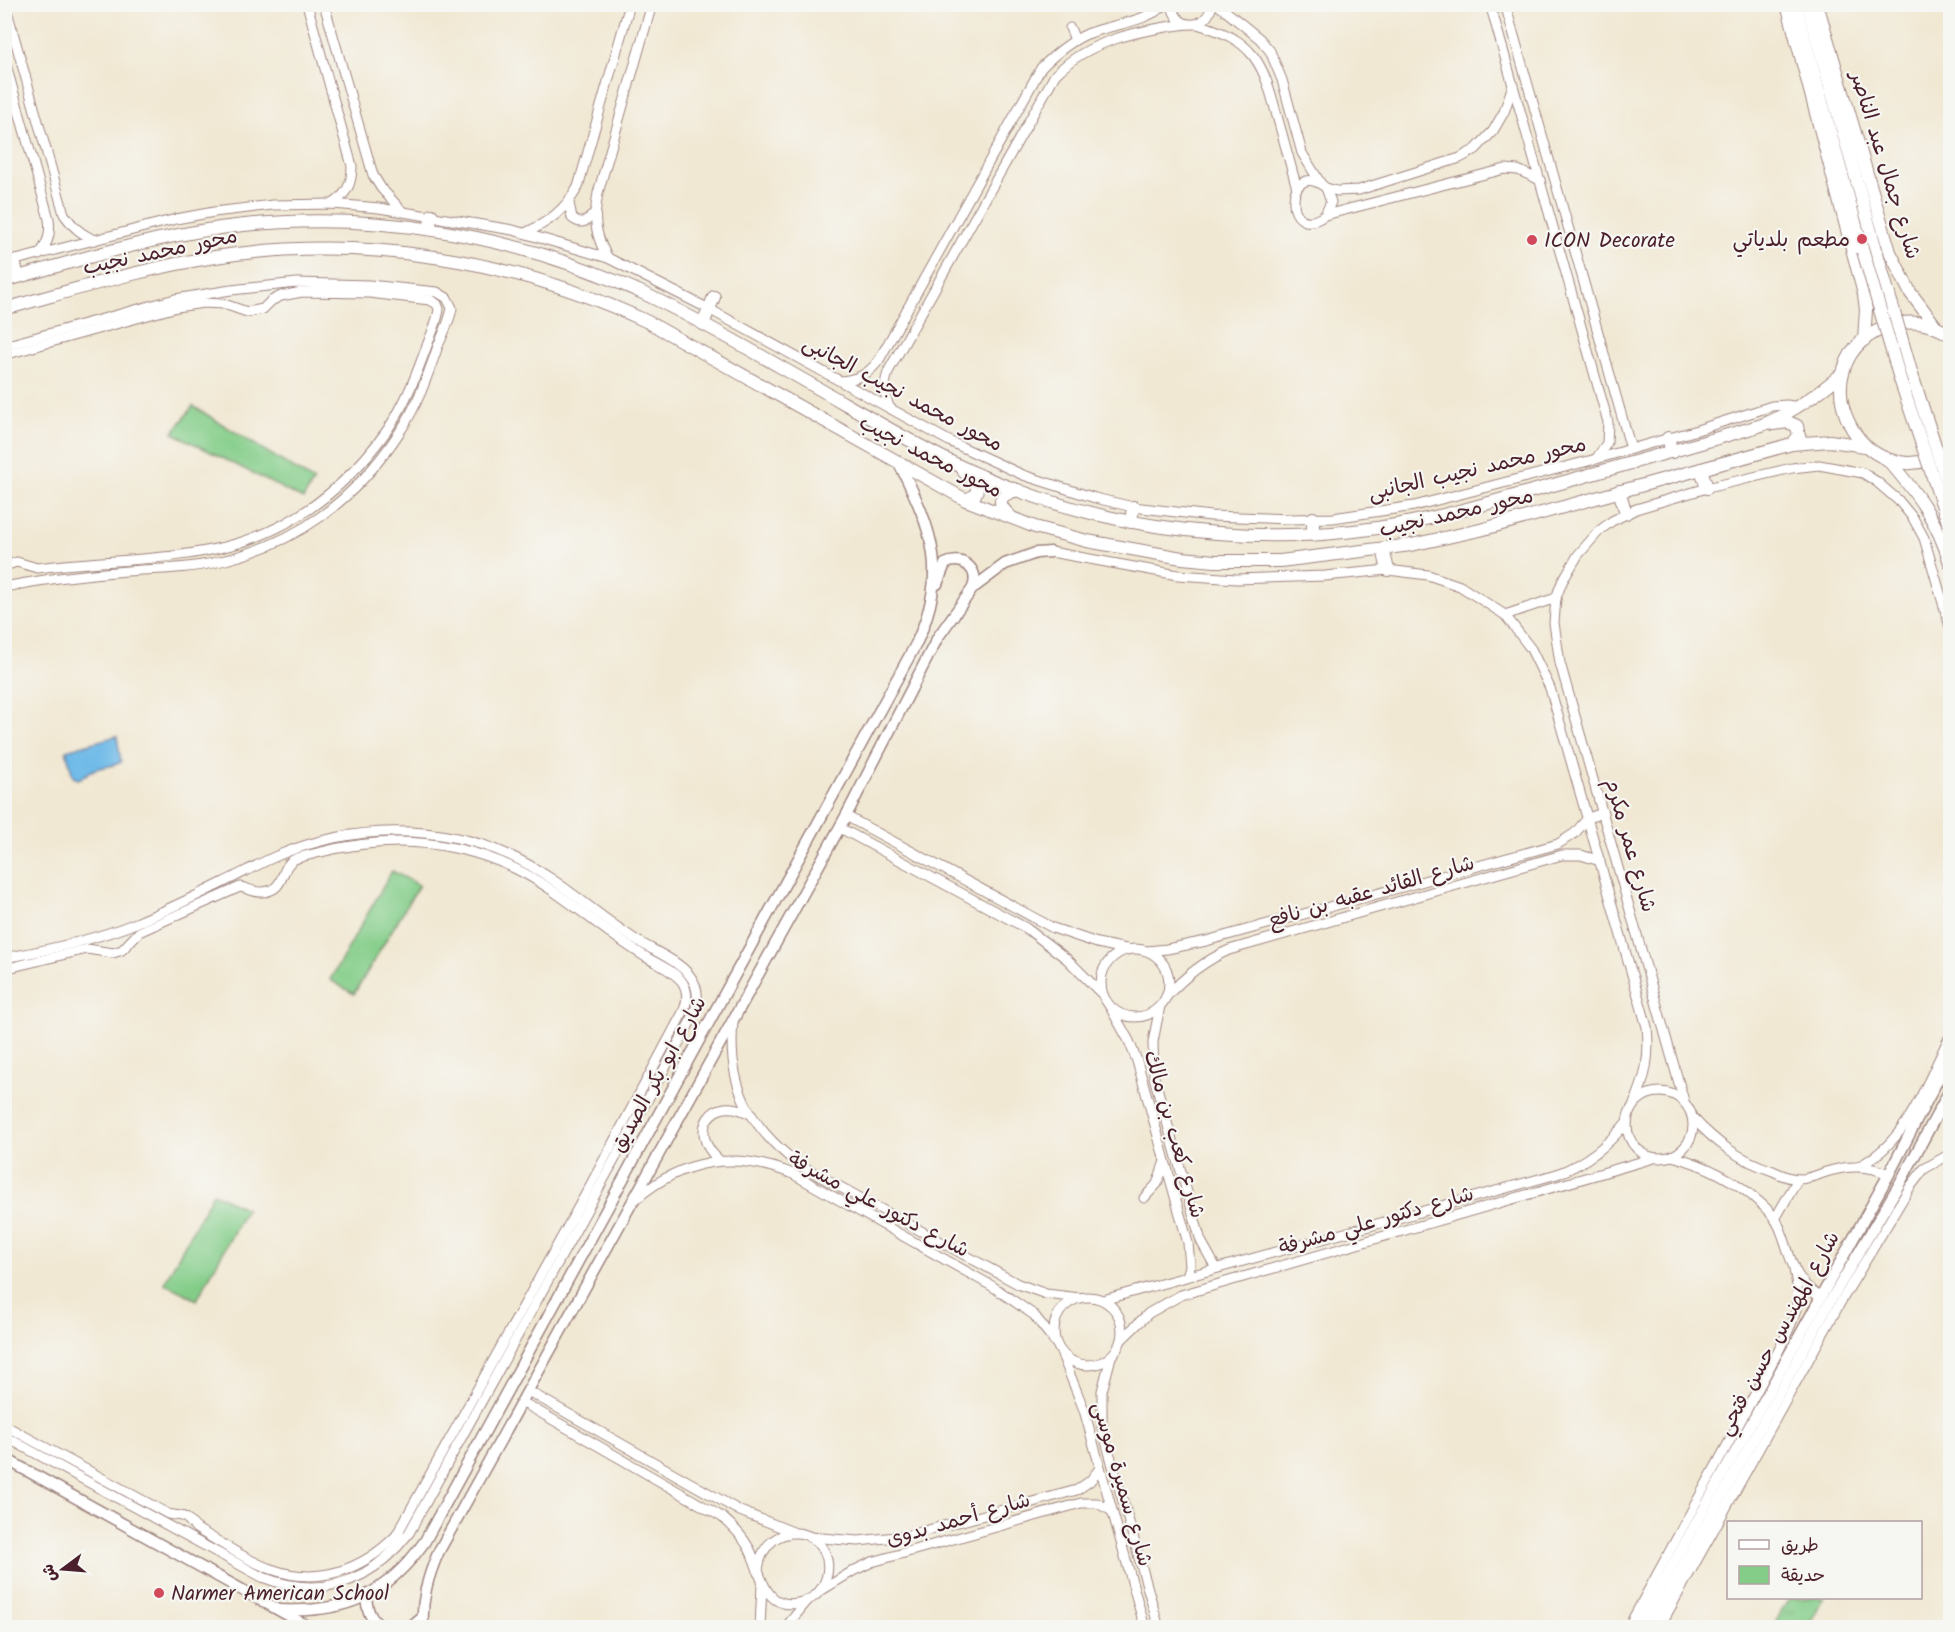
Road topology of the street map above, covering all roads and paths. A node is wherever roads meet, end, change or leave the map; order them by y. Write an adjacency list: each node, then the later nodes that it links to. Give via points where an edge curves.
1 (5, 4): 34 (street, via 64,214 82,235)
2 (307, 4): 27 (street, via 352,166 349,188)
3 (324, 4): 28 (street, via 373,175)
4 (630, 4): 26 (street, via 578,187)
5 (652, 4): 29 (street)
6 (1166, 4): 18 (street, via 1154,13)
7 (1172, 4): 16 (street, via 1177,18)
8 (1212, 4): 16 (street, via 1208,17)
9 (1217, 4): 24 (street, via 1270,51 1302,153)
10 (1490, 4): 21 (street)
11 (1505, 4): 61 (street)
12 (1787, 4): 43 (main road)
13 (1795, 4): 35 (main road)
14 (1807, 4): 35 (main road)
15 (1817, 4): 40 (main road, شارع جمال عبد الناصر, via 1886,241)
16 (1192, 24): 22 (street, via 1091,47 1065,64); 25 (street, via 1239,41 1264,71)
17 (1070, 28): 18 (street)
18 (1075, 40): 20 (street, via 1051,57)
19 (4, 58): 36 (street, via 49,219 50,232)
20 (1031, 84): 22 (street); 54 (street, via 879,360 864,375)
21 (1513, 85): 23 (street); 24 (street, via 1493,131 1476,149 1460,158 1359,190 1337,191)
22 (1044, 92): 56 (street, via 889,370 884,391)
23 (1540, 180): 31 (street, via 1505,169); 65 (street, via 1608,422 1607,443)
24 (1324, 186): 25 (street, via 1309,182); 31 (street, via 1331,202)
25 (1297, 188): 31 (street, via 1293,202 1297,214 1308,220)
26 (569, 203): 29 (street, via 572,218 577,222 589,220); 33 (street, via 556,216)
27 (333, 204): 28 (street, محور محمد نجيب الجانبى); 34 (street, محور محمد نجيب الجانبى, via 273,205 214,212)
28 (402, 211): 30 (street, محور محمد نجيب الجانبى)
29 (595, 212): 37 (street, via 597,236)
30 (432, 215): 32 (main road); 33 (street, محور محمد نجيب الجانبى)
31 (1325, 215)
32 (429, 230): 39 (main road, محور محمد نجيب, via 326,221 222,228 143,243); 46 (main road, محور محمد نجيب, via 555,259 645,294)
33 (525, 233): 37 (street, محور محمد نجيب الجانبى)
34 (95, 240): 36 (street, محور محمد نجيب الجانبى)
35 (1869, 249): 73 (main road, bridge); 81 (main road, bridge, via 1900,379)
36 (39, 255): 38 (street, محور محمد نجيب الجانبى)
37 (608, 258): 45 (street, محور محمد نجيب الجانبى)
38 (9, 262): 39 (main road)
39 (18, 277): 41 (main road, محور محمد نجيب)
40 (1902, 279): 43 (main road, via 1888,297); 47 (main road, شارع جمال عبد الناصر)
41 (4, 281)
42 (714, 297): 45 (main road)
43 (1865, 301): 50 (main road)
44 (4, 309): 67 (main road, محور محمد نجيب, via 128,274 237,254 337,249 430,256 538,280 619,308 676,336)
45 (709, 309): 46 (main road); 54 (street, محور محمد نجيب الجانبى)
46 (703, 324): 64 (main road, محور محمد نجيب)
47 (1937, 328): 49 (main road); 50 (main road, via 1904,322 1883,328)
48 (80, 330): 51 (street); 52 (street); 87 (street, via 203,303 255,312 281,296 302,292 369,293 430,300 439,309 396,418 349,478 300,515 269,532 207,550); 89 (street, via 174,299 297,283 437,292 447,298 452,308 414,409 380,462 333,508 306,526 278,542 217,562)
49 (1950, 335)
50 (1864, 340): 53 (main road)
51 (4, 346)
52 (4, 355)
53 (1843, 373): 55 (main road, محور محمد نجيب); 60 (main road, via 1844,413)
54 (840, 381): 56 (street, محور محمد نجيب الجانبى)
55 (1798, 407): 57 (main road, محور محمد نجيب); 58 (street, محور محمد نجيب الجانبى, via 1772,406)
56 (890, 409): 76 (street, محور محمد نجيب الجانبى, via 1023,475)
57 (1768, 422): 59 (main road, via 1791,422 1797,426 1799,436); 63 (main road, محور محمد نجيب)
58 (1668, 438): 61 (street, محور محمد نجيب الجانبى); 63 (main road)
59 (1792, 444): 60 (main road, محور محمد نجيب, via 1830,441); 68 (main road, محور محمد نجيب)
60 (1865, 446): 66 (main road)
61 (1631, 449): 65 (street, محور محمد نجيب الجانبى)
62 (1950, 450): 66 (main road, via 1921,462)
63 (1672, 452): 82 (main road, محور محمد نجيب, via 1434,517 1374,529)
64 (945, 458): 71 (main road, محور محمد نجيب); 74 (main road, via 975,481 977,491)
65 (1596, 459): 78 (street, محور محمد نجيب الجانبى, via 1414,506)
66 (1887, 459): 75 (main road)
67 (900, 465): 74 (main road, محور محمد نجيب); 92 (main road, شارع ابو بكر الصديق, via 927,527 934,568)
68 (1701, 469): 70 (main road); 72 (main road, محور محمد نجيب)
69 (1950, 479): 75 (main road, via 1934,487)
70 (1707, 488): 77 (street); 95 (street, via 1819,465 1863,473 1899,501 1924,537)
71 (1018, 490): 79 (main road, via 1007,493 1000,503); 80 (main road, محور محمد نجيب)
72 (1619, 491): 77 (main road); 83 (main road, محور محمد نجيب, via 1460,535)
73 (1950, 491)
74 (966, 500): 79 (main road, محور محمد نجيب)
75 (1925, 505): 85 (main road, via 1942,536)
76 (1133, 507): 78 (street, محور محمد نجيب الجانبى, via 1211,516); 80 (main road)
77 (1626, 513): 93 (street, via 1587,542)
78 (1313, 518): 82 (main road)
79 (1013, 519): 83 (main road, محور محمد نجيب, via 1087,541 1215,561 1280,561)
80 (1131, 522): 82 (main road, محور محمد نجيب, via 1221,533)
81 (1949, 524)
82 (1313, 534)
83 (1383, 549): 88 (main road)
84 (1051, 552): 88 (street, via 1178,575 1238,579); 91 (main road, شارع ابو بكر الصديق, via 1005,564)
85 (1950, 563)
86 (4, 566): 87 (street, via 17,562)
87 (30, 567): 89 (street)
88 (1388, 570): 94 (street, via 1444,580)
89 (27, 583): 90 (street)
90 (5, 587)
91 (973, 588): 92 (main road, via 971,567 952,561 942,569); 97 (main road, شارع ابو بكر الصديق, via 928,654)
92 (933, 594): 109 (main road, شارع ابو بكر الصديق, via 916,644)
93 (1556, 598): 94 (street); 96 (street, شارع عمر مكرم, via 1554,623 1560,663)
94 (1505, 615): 98 (street, شارع عمر مكرم, via 1531,649 1550,688)
95 (1950, 627)
96 (1603, 813): 98 (street); 120 (street, شارع عمر مكرم)
97 (846, 816): 99 (main road, شارع ابو بكر الصديق); 106 (street, via 1053,928)
98 (1588, 818): 101 (street, شارع عمر مكرم); 107 (street, شارع القائد عقبه بن نافع, via 1558,844 1206,941)
99 (840, 828): 110 (main road, شارع ابو بكر الصديق); 112 (street, via 1026,928 1067,959)
100 (268, 860): 102 (street); 103 (street, via 278,862); 105 (street, via 334,838 390,831 421,832 507,854 559,882)
101 (1600, 861): 113 (street, شارع القائد عقبه بن نافع, via 1562,855 1229,950 1194,969); 121 (street, شارع عمر مكرم, via 1647,1027 1647,1067)
102 (246, 871): 104 (street); 108 (street, via 124,927)
103 (284, 875): 104 (street, via 272,890); 105 (street, via 295,859 336,848 414,842 494,860)
104 (248, 889): 111 (street, via 240,887 139,932 122,950 87,950)
105 (582, 906): 158 (street, via 617,940 679,979 687,999 537,1293)
106 (1126, 950): 107 (street); 112 (street, via 1107,962 1102,973)
107 (1147, 951): 113 (street, via 1164,965 1169,986)
108 (4, 958)
109 (744, 958): 110 (main road); 140 (main road, شارع ابو بكر الصديق)
110 (762, 967): 116 (main road, شارع ابو بكر الصديق)
111 (4, 969)
112 (1103, 995): 114 (street)
113 (1166, 997): 115 (street)
114 (1109, 1005): 115 (street, via 1129,1017 1140,1017); 130 (street, شارع كعب بن مالك, via 1137,1061)
115 (1160, 1006): 142 (street, شارع كعب بن مالك, via 1153,1042 1154,1077 1201,1241)
116 (733, 1019): 122 (street, شارع دكتور علي مشرفة, via 733,1068); 136 (main road, شارع ابو بكر الصديق)
117 (1950, 1036): 125 (street)
118 (1950, 1056): 125 (main road, شارع المهندس حسن فتحي)
119 (1950, 1090): 134 (main road, شارع المهندس حسن فتحي)
120 (1684, 1101): 121 (street, via 1658,1091); 123 (street)
121 (1634, 1104): 124 (street)
122 (750, 1114): 129 (street, via 727,1106 707,1119 704,1142); 137 (street, شارع دكتور علي مشرفة, via 780,1151)
123 (1693, 1118): 127 (street, via 1687,1145); 133 (street, via 1735,1155)
124 (1627, 1122): 128 (street, via 1637,1149); 142 (street, شارع دكتور علي مشرفة, via 1595,1154 1557,1174)
125 (1910, 1124): 131 (street, via 1886,1148); 132 (main road, شارع المهندس حسن فتحي)
126 (1950, 1154): 134 (street)
127 (1672, 1156): 128 (street); 138 (street, via 1730,1178)
128 (1654, 1158): 148 (street, شارع دكتور علي مشرفة, via 1181,1294 1149,1313)
129 (720, 1161): 136 (street, شارع دكتور علي مشرفة, via 682,1170); 139 (street, شارع دكتور علي مشرفة, via 757,1163 793,1174)
130 (1165, 1161): 135 (street, via 1157,1184); 144 (street, شارع كعب بن مالك, via 1188,1243)
131 (1858, 1166): 132 (street); 133 (street)
132 (1889, 1174): 145 (main road, شارع المهندس حسن فتحي)
133 (1798, 1179): 138 (street)
134 (1905, 1185): 155 (main road, شارع المهندس حسن فتحي, via 1829,1303)
135 (1144, 1198)
136 (634, 1200): 141 (main road, شارع ابو بكر الصديق)
137 (898, 1219): 139 (street); 146 (street, شارع دكتور علي مشرفة, via 1018,1284 1046,1294)
138 (1775, 1219): 143 (street)
139 (893, 1230): 149 (street, شارع دكتور علي مشرفة, via 1020,1304)
140 (580, 1256): 141 (main road); 167 (main road, شارع ابو بكر الصديق, via 425,1541 399,1572)
141 (597, 1266): 153 (main road, شارع ابو بكر الصديق)
142 (1216, 1268): 144 (street, شارع دكتور علي مشرفة)
143 (1794, 1270): 145 (street); 151 (street, via 1797,1312)
144 (1187, 1276): 147 (street, شارع دكتور علي مشرفة)
145 (1820, 1297): 151 (main road, شارع المهندس حسن فتحي)
146 (1080, 1298): 147 (street); 149 (street, via 1061,1310 1056,1320)
147 (1103, 1300): 148 (street, via 1119,1317)
148 (1121, 1340): 152 (street)
149 (1055, 1342): 150 (street)
150 (1060, 1352): 152 (street, via 1079,1365 1090,1366); 160 (street, شارع سميرة موسى, via 1084,1410)
151 (1783, 1353): 178 (street); 179 (main road, شارع المهندس حسن فتحي)
152 (1111, 1357): 177 (street, شارع سميرة موسى, via 1102,1391 1102,1427)
153 (528, 1391): 154 (main road, شارع ابو بكر الصديق); 162 (street, via 740,1511)
154 (522, 1402): 164 (street, via 722,1517 749,1548); 170 (main road, شارع ابو بكر الصديق, via 439,1551 426,1583)
155 (1770, 1418): 180 (main road, شارع المهندس حسن فتحي); 181 (street)
156 (4, 1425): 158 (street, via 168,1514 183,1516 194,1528 269,1569 302,1576 348,1569 382,1550 396,1536)
157 (4, 1436): 158 (street, via 262,1577 310,1588 350,1581 385,1560 408,1533)
158 (448, 1452)
159 (4, 1458): 169 (main road)
160 (1100, 1468): 161 (street, شارع سميرة موسى); 163 (street, شارع أحمد بدوى, via 1077,1491 906,1536 858,1541)
161 (1112, 1511): 166 (street, شارع أحمد بدوى, via 1089,1502 1047,1512 872,1562); 176 (street, شارع سميرة موسى)
162 (798, 1533): 163 (street); 164 (street, via 785,1534 769,1544 759,1560)
163 (810, 1537): 166 (street, via 826,1557 828,1570)
164 (758, 1573): 165 (street)
165 (762, 1585): 168 (street, via 782,1602); 174 (street)
166 (818, 1593): 168 (street)
167 (366, 1596): 169 (main road, شارع ابو بكر الصديق, via 310,1611); 172 (main road, via 371,1618)
168 (808, 1600): 175 (street)
169 (281, 1611): 171 (main road)
170 (422, 1623): 173 (main road)
171 (311, 1628)
172 (383, 1628)
173 (410, 1628)
174 (760, 1628)
175 (785, 1628)
176 (1145, 1628)
177 (1159, 1628)
178 (1628, 1628)
179 (1638, 1628)
180 (1649, 1628)
181 (1659, 1628)

